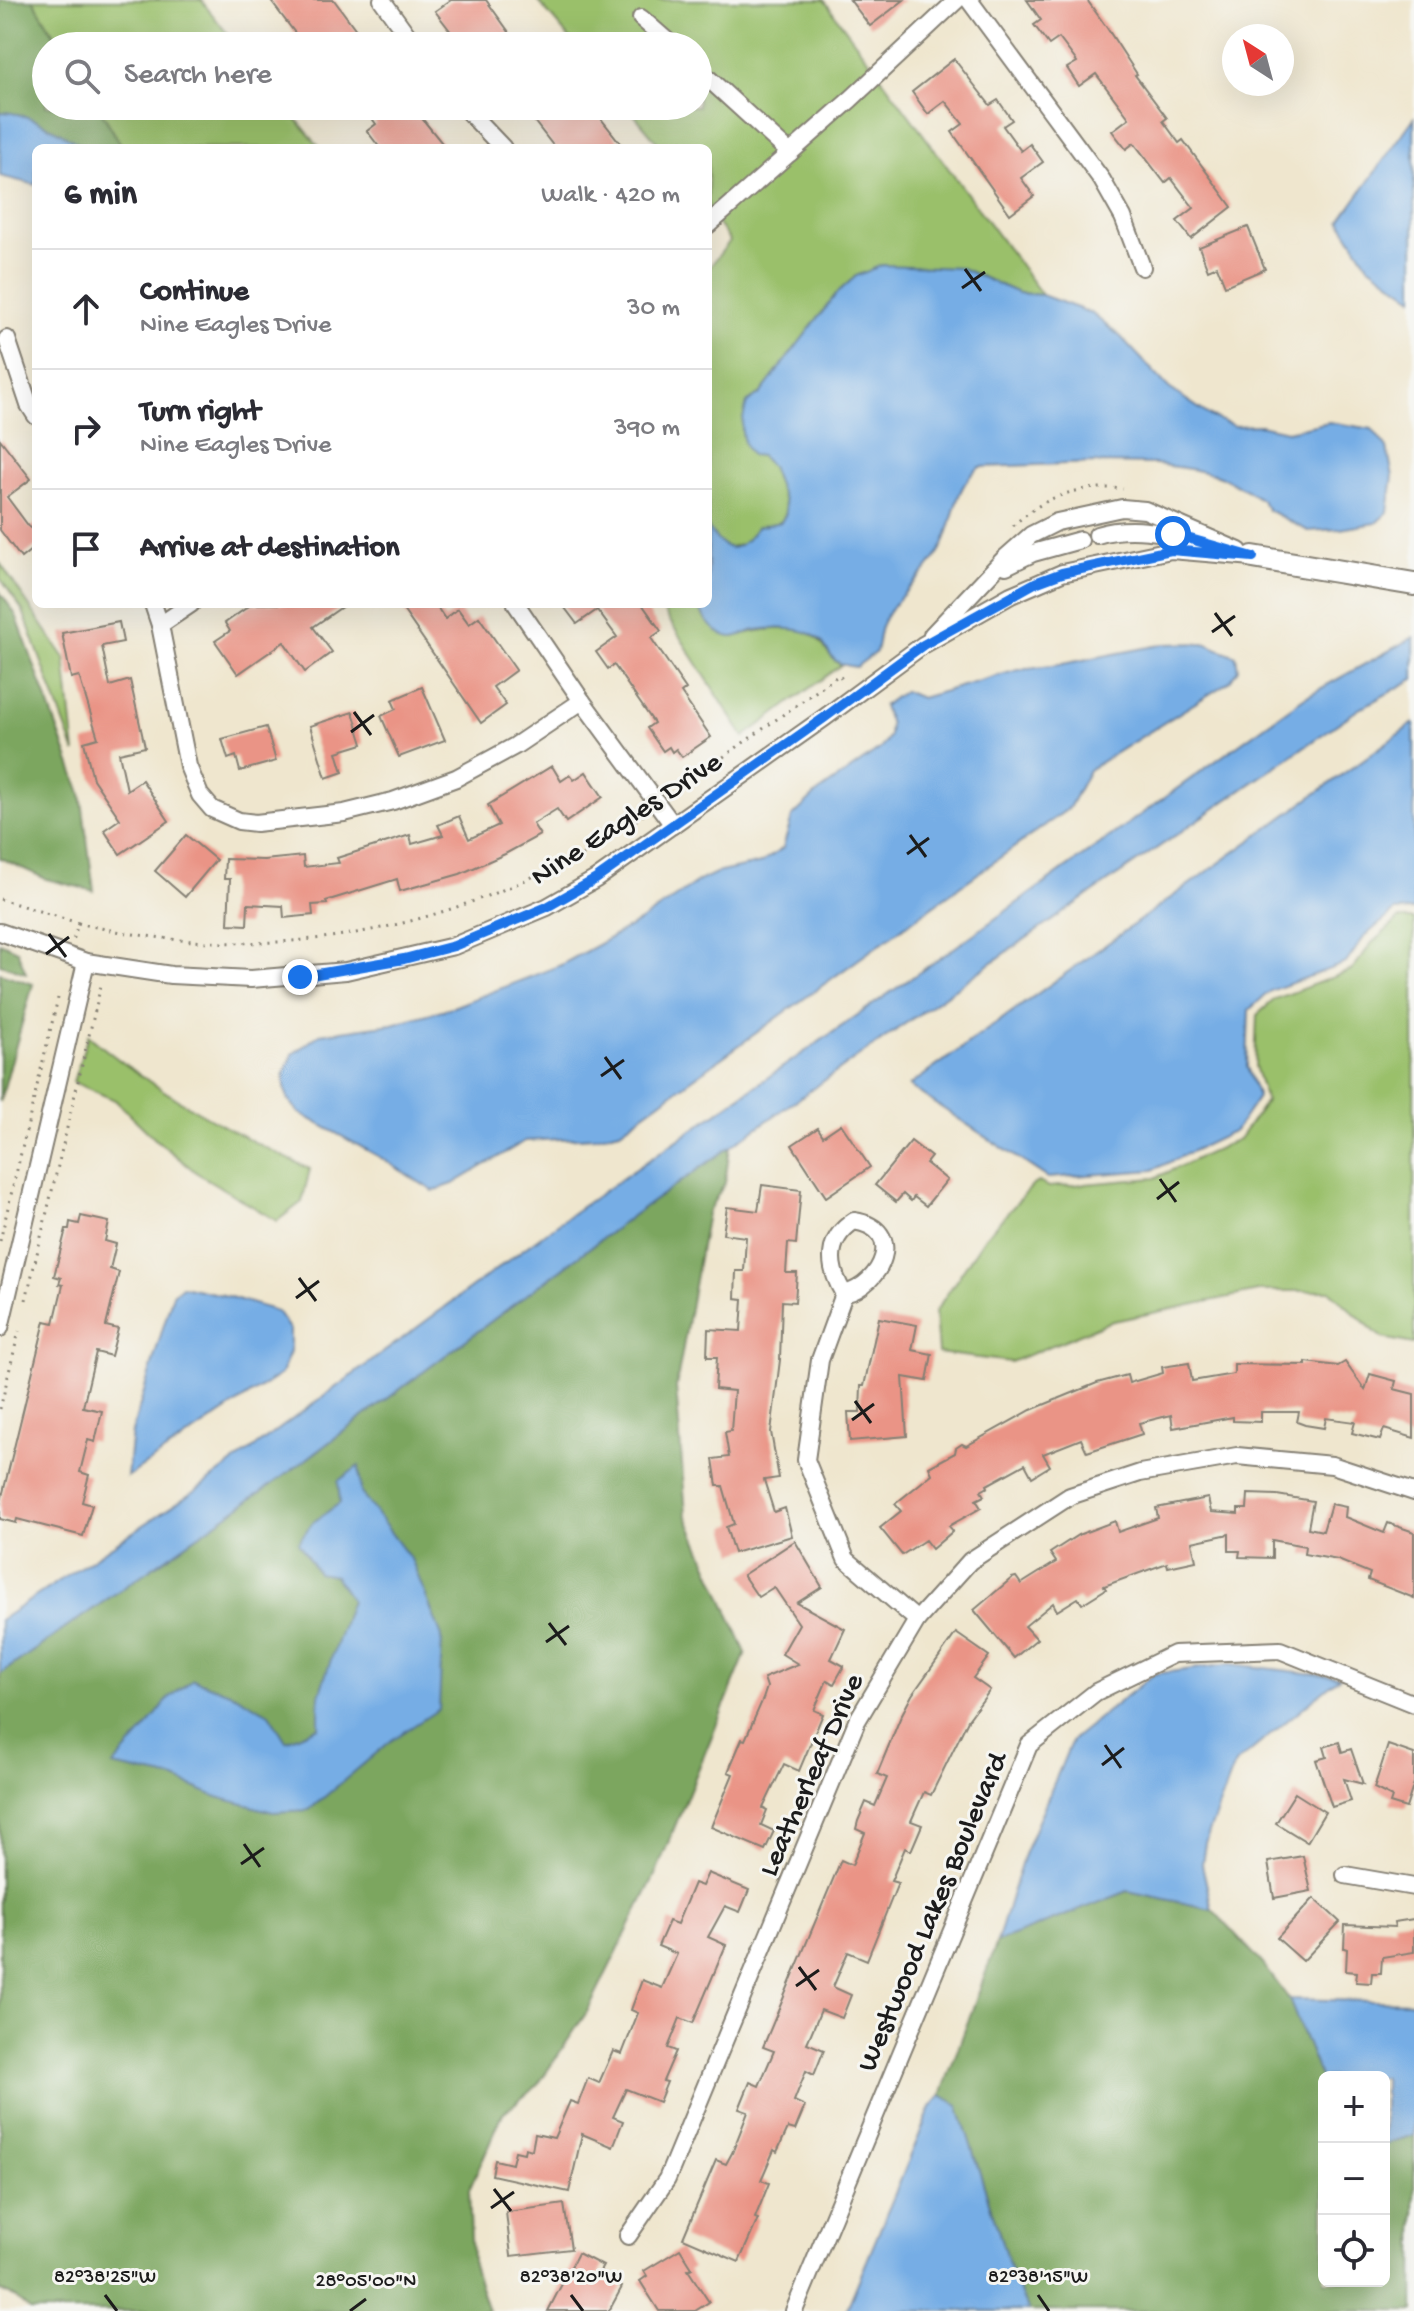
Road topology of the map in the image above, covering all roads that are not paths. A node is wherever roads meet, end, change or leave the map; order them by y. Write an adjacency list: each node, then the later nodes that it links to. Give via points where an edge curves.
1 (382, 0): 5 (street)
2 (957, 0): 10 (street)
3 (969, 0): 12 (street, via 1102,180)
4 (641, 18): 6 (street)
5 (405, 32)
6 (657, 32)
7 (712, 82): 10 (street)
8 (476, 120): 9 (street)
9 (499, 144)
10 (790, 153): 11 (street)
11 (712, 221)
12 (1142, 267)
13 (7, 339): 14 (street)
14 (32, 410)
15 (1097, 535): 17 (street, Nine Eagles Drive, via 1135,530 1173,534)
16 (1080, 540): 18 (street, Nine Eagles Drive, via 1033,553)
17 (1253, 557): 18 (street, Nine Eagles Drive, via 1145,510 1122,508 1057,522 1031,535); 19 (street, Nine Eagles Drive); 24 (street, Nine Eagles Drive, via 1171,550 1062,573)
18 (990, 574): 24 (street, Nine Eagles Drive)
19 (1414, 584)
20 (154, 608): 23 (street)
21 (185, 608): 23 (street)
22 (519, 608): 25 (street)
23 (160, 625): 25 (street, via 188,766 212,809 239,821 344,813 393,801 468,771)
24 (923, 645): 26 (street, Nine Eagles Drive)
25 (582, 701): 26 (street)
26 (673, 825): 28 (street, Nine Eagles Drive, via 547,907 454,946 404,959 346,971 251,979 171,975)
27 (0, 932): 28 (street, Nine Eagles Drive)
28 (86, 962): 30 (street)
29 (844, 1294): 32 (street, via 820,1360 806,1460 846,1559)
30 (0, 1328)
31 (1414, 1492): 32 (street, Leatherleaf Drive, via 1332,1465 1237,1456 1140,1473 1070,1496 982,1553)
32 (917, 1620): 36 (street, Leatherleaf Drive, via 857,1721 667,2179)
33 (1414, 1704): 37 (street, Westwood Lakes Boulevard, via 1280,1650 1174,1654 1096,1692 1029,1745)
34 (1345, 1875): 35 (street)
35 (1414, 1887)
36 (628, 2236)
37 (794, 2311)

